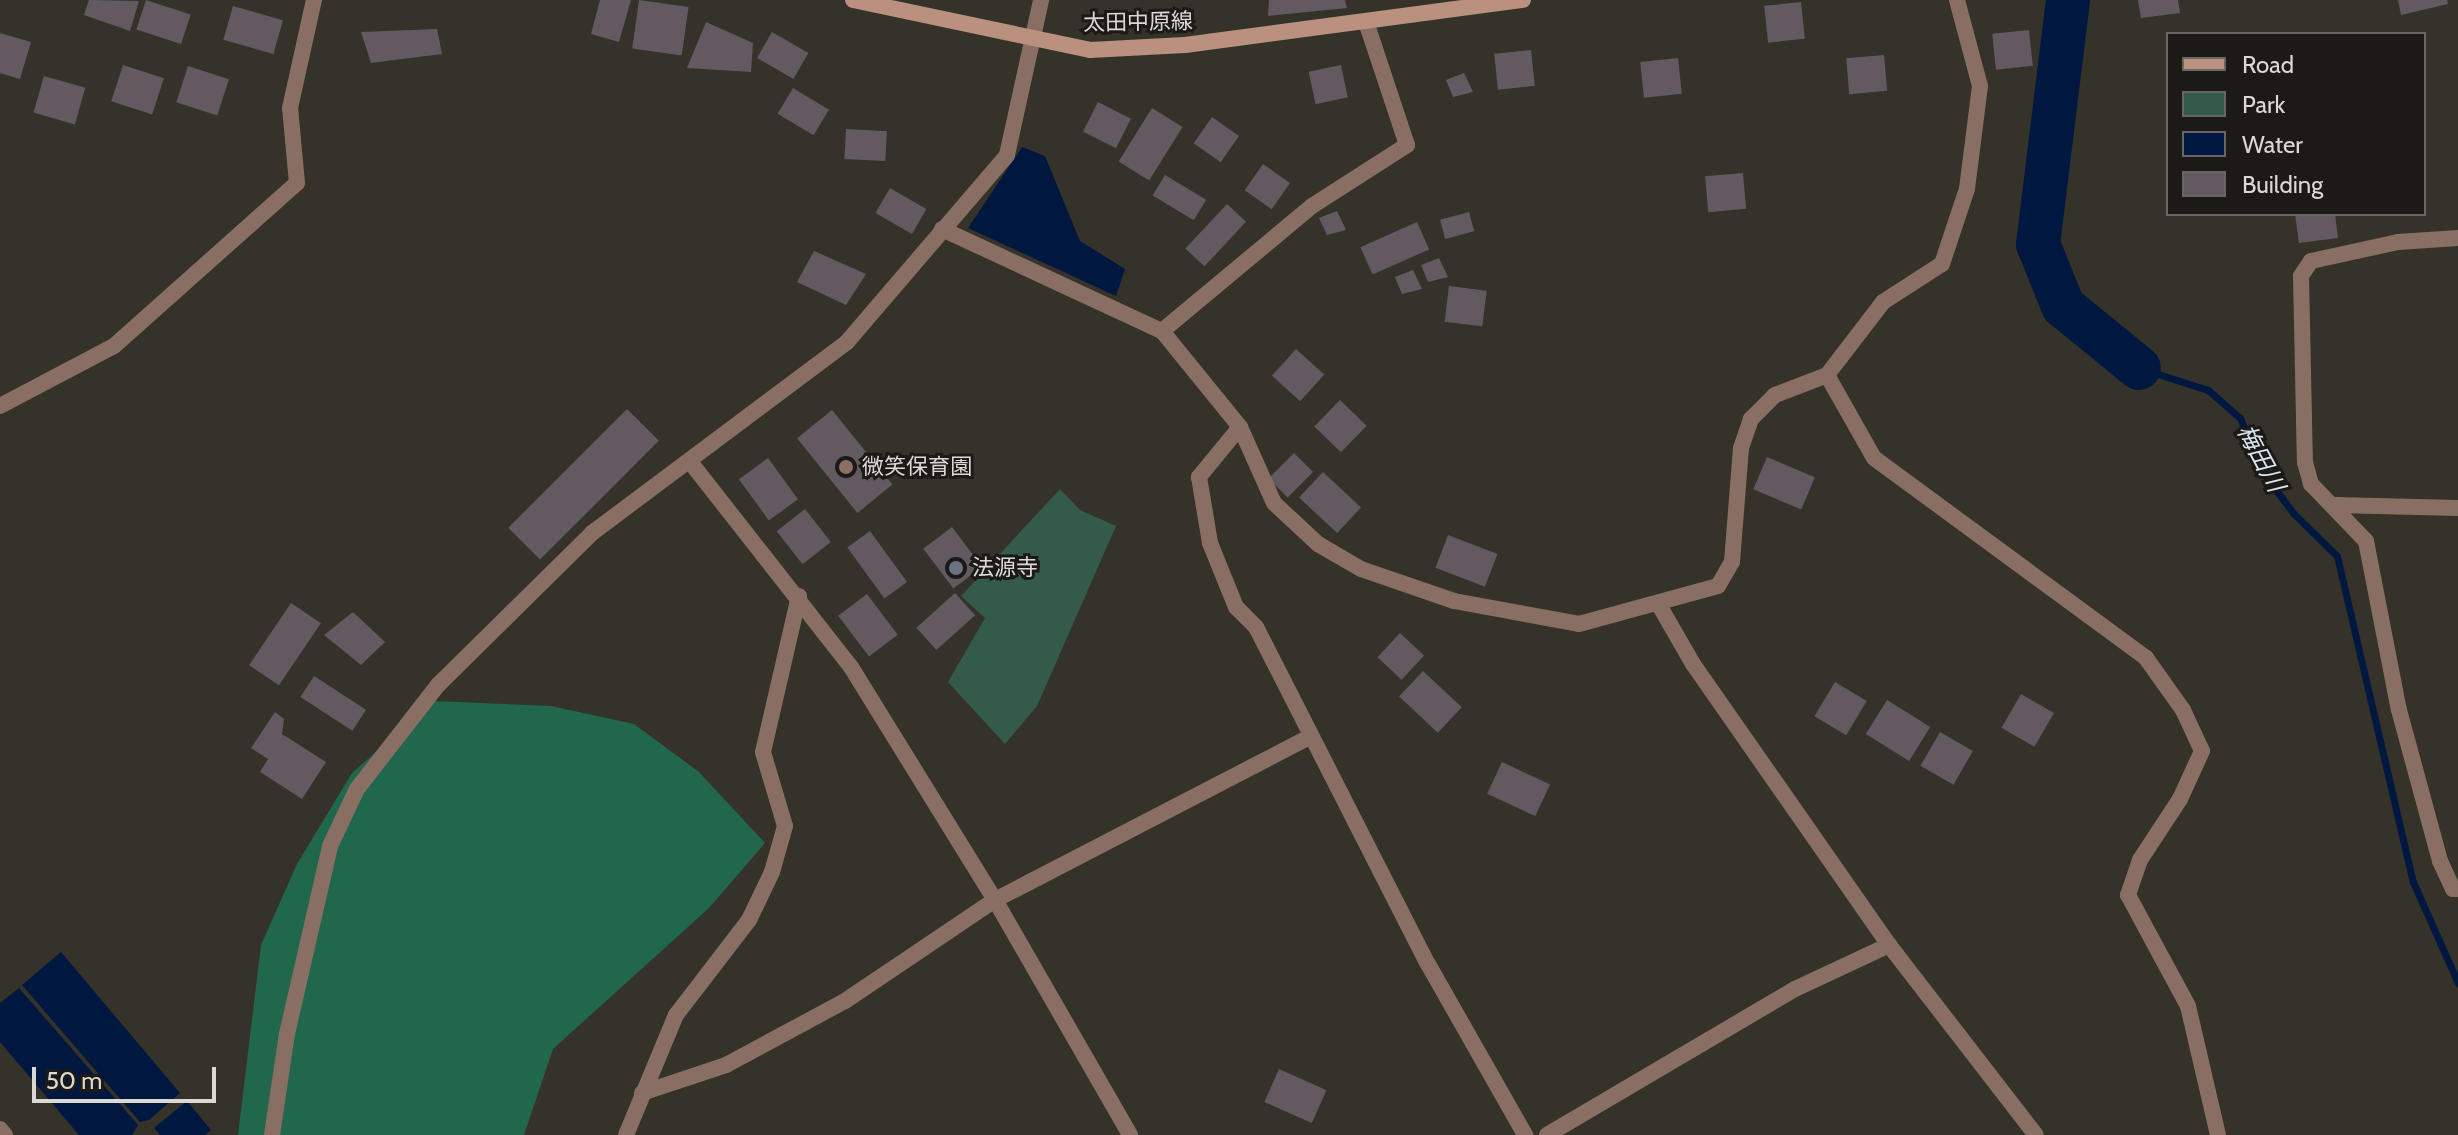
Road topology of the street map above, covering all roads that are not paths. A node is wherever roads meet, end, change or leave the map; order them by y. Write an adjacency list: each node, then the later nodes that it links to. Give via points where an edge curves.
1 (314, 0): 12 (street, via 290,108 297,183 114,346)
2 (853, 0): 7 (main road, 太田中原線)
3 (1041, 0): 7 (street)
4 (1523, 0): 6 (main road, 太田中原線)
5 (1957, 0): 11 (street, via 1980,86 1967,189 1942,264 1883,302)
6 (1366, 22): 7 (main road, 太田中原線, via 1185,45 1090,50); 10 (street, via 1407,145 1312,206)
7 (1036, 37): 8 (street, via 1007,155)
8 (942, 229): 10 (street); 14 (street, via 847,342)
9 (2458, 238): 15 (street, via 2398,242 2311,261 2301,276 2305,462 2311,484)
10 (1162, 331): 13 (street)
11 (1827, 375): 18 (street, via 1775,395 1751,419 1741,448 1732,562 1718,586); 32 (street, via 1874,458 2146,658 2183,710 2202,751 2180,799 2140,860 2128,895 2188,1006)
12 (0, 406)
13 (1240, 427): 18 (street, via 1274,503 1318,544 1361,569 1454,601 1579,624); 19 (street, via 1199,477 1210,543 1236,607 1256,627)
14 (691, 463): 17 (street); 26 (street, via 592,533 438,685 357,789 330,846 287,1034)
15 (2336, 505): 16 (street); 20 (street, via 2366,541 2399,710 2440,861 2453,889)
16 (2458, 508)
17 (799, 596): 21 (street, via 851,667); 23 (street, via 763,752 785,826 772,872 749,920 676,1015)
18 (1659, 605): 22 (street, via 1693,664)
19 (1310, 737): 21 (street); 29 (street, via 1428,964)
20 (2458, 889)
21 (995, 900): 23 (street, via 845,1001 726,1065); 28 (street)
22 (1889, 945): 30 (street, via 1795,989); 31 (street)
23 (642, 1093): 27 (street)
24 (0, 1129): 25 (street)
25 (5, 1135)
26 (272, 1135)
27 (626, 1135)
28 (1130, 1135)
29 (1525, 1135)
30 (1547, 1135)
31 (2036, 1135)
32 (2218, 1135)

